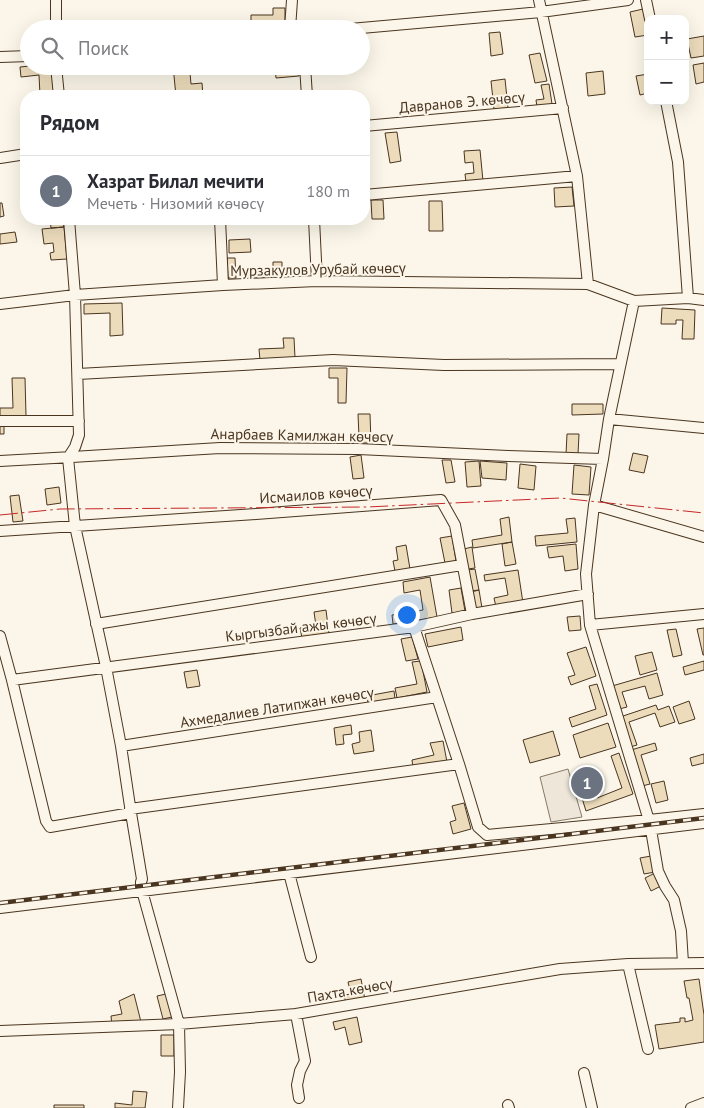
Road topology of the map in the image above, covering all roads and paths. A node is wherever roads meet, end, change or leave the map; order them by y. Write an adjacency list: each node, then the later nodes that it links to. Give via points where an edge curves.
1 (56, 0): 8 (street)
2 (292, 0): 9 (street)
3 (539, 0): 6 (street)
4 (628, 0): 6 (street)
5 (646, 0): 7 (street)
6 (541, 12): 10 (street); 18 (street)
7 (649, 15)
8 (56, 20)
9 (291, 20)
10 (370, 27)
11 (20, 57): 12 (street)
12 (0, 58)
13 (57, 75): 15 (street)
14 (306, 75): 16 (street)
15 (58, 90)
16 (307, 90)
17 (667, 105): 31 (street, via 678,162)
18 (563, 108): 19 (street, Давранов Э. көчөсү); 22 (street)
19 (370, 125)
20 (20, 155): 21 (street)
21 (0, 158)
22 (577, 176): 23 (street); 28 (street)
23 (370, 194)
24 (70, 225): 30 (street)
25 (220, 225): 29 (street)
26 (314, 225): 27 (street)
27 (317, 281): 28 (street, Мурзакулов Урубай көчөсү); 29 (street, Мурзакулов Урубай көчөсү)
28 (588, 284): 33 (street, Мурзакулов Урубай көчөсү)
29 (223, 285): 30 (street, Мурзакулов Урубай көчөсү)
30 (76, 295): 34 (street, Мурзакулов Урубай көчөсү); 36 (street)
31 (688, 298): 32 (street); 33 (street)
32 (704, 300)
33 (634, 301): 35 (street)
34 (0, 304)
35 (620, 364): 36 (street, via 444,365 333,360); 37 (street)
36 (78, 374): 38 (street)
37 (609, 418): 40 (street); 42 (street)
38 (79, 421): 39 (street); 41 (street, via 79,435)
39 (0, 422)
40 (704, 428)
41 (68, 458): 42 (street, Анарбаев Камилжан көчөсү, via 256,448); 43 (street, Анарбаев Камилжан көчөсү); 45 (street)
42 (603, 459): 44 (street)
43 (0, 461)
44 (594, 505): 47 (street); 49 (street, via 586,574)
45 (75, 526): 46 (street); 48 (street, Исмаилов көчөсү, via 441,500 455,525); 52 (street)
46 (0, 531)
47 (704, 537)
48 (462, 565): 50 (street, Исмаилов көчөсү); 52 (street)
49 (588, 594): 50 (street, Кыргызбай ажы көчөсү); 53 (street)
50 (472, 614): 54 (street, Кыргызбай ажы көчөсү)
51 (704, 614): 53 (street)
52 (96, 624): 56 (street)
53 (590, 624): 64 (street)
54 (414, 627): 56 (street, Кыргызбай ажы көчөсү); 58 (street)
55 (0, 636): 57 (street)
56 (106, 667): 57 (street, Кыргызбай ажы көчөсү); 59 (street)
57 (12, 680): 61 (street, via 50,827)
58 (437, 697): 59 (street, Ахмедалиев Латипжан көчөсү); 60 (street)
59 (121, 746): 61 (street)
60 (460, 764): 61 (street); 64 (street, via 478,827 487,835)
61 (130, 811): 66 (street)
62 (704, 814): 64 (street)
63 (704, 823): 64 (street)
64 (650, 825): 65 (street); 69 (street, via 658,871 674,900)
65 (289, 874): 66 (street); 68 (street)
66 (142, 891): 67 (street); 73 (street)
67 (0, 908)
68 (311, 957)
69 (683, 963): 70 (street, Пахта көчөсү); 71 (street, Пахта көчөсү)
70 (704, 963)
71 (628, 964): 72 (street, Пахта көчөсү, via 560,969); 75 (street)
72 (296, 1014): 73 (street, Пахта көчөсү); 77 (street, via 305,1061 297,1085)
73 (179, 1024): 74 (street, Пахта көчөсү); 79 (street)
74 (0, 1031)
75 (648, 1049)
76 (584, 1073): 80 (street)
77 (299, 1098)
78 (704, 1103): 81 (street)
79 (178, 1108)
80 (592, 1108)
81 (691, 1108)

